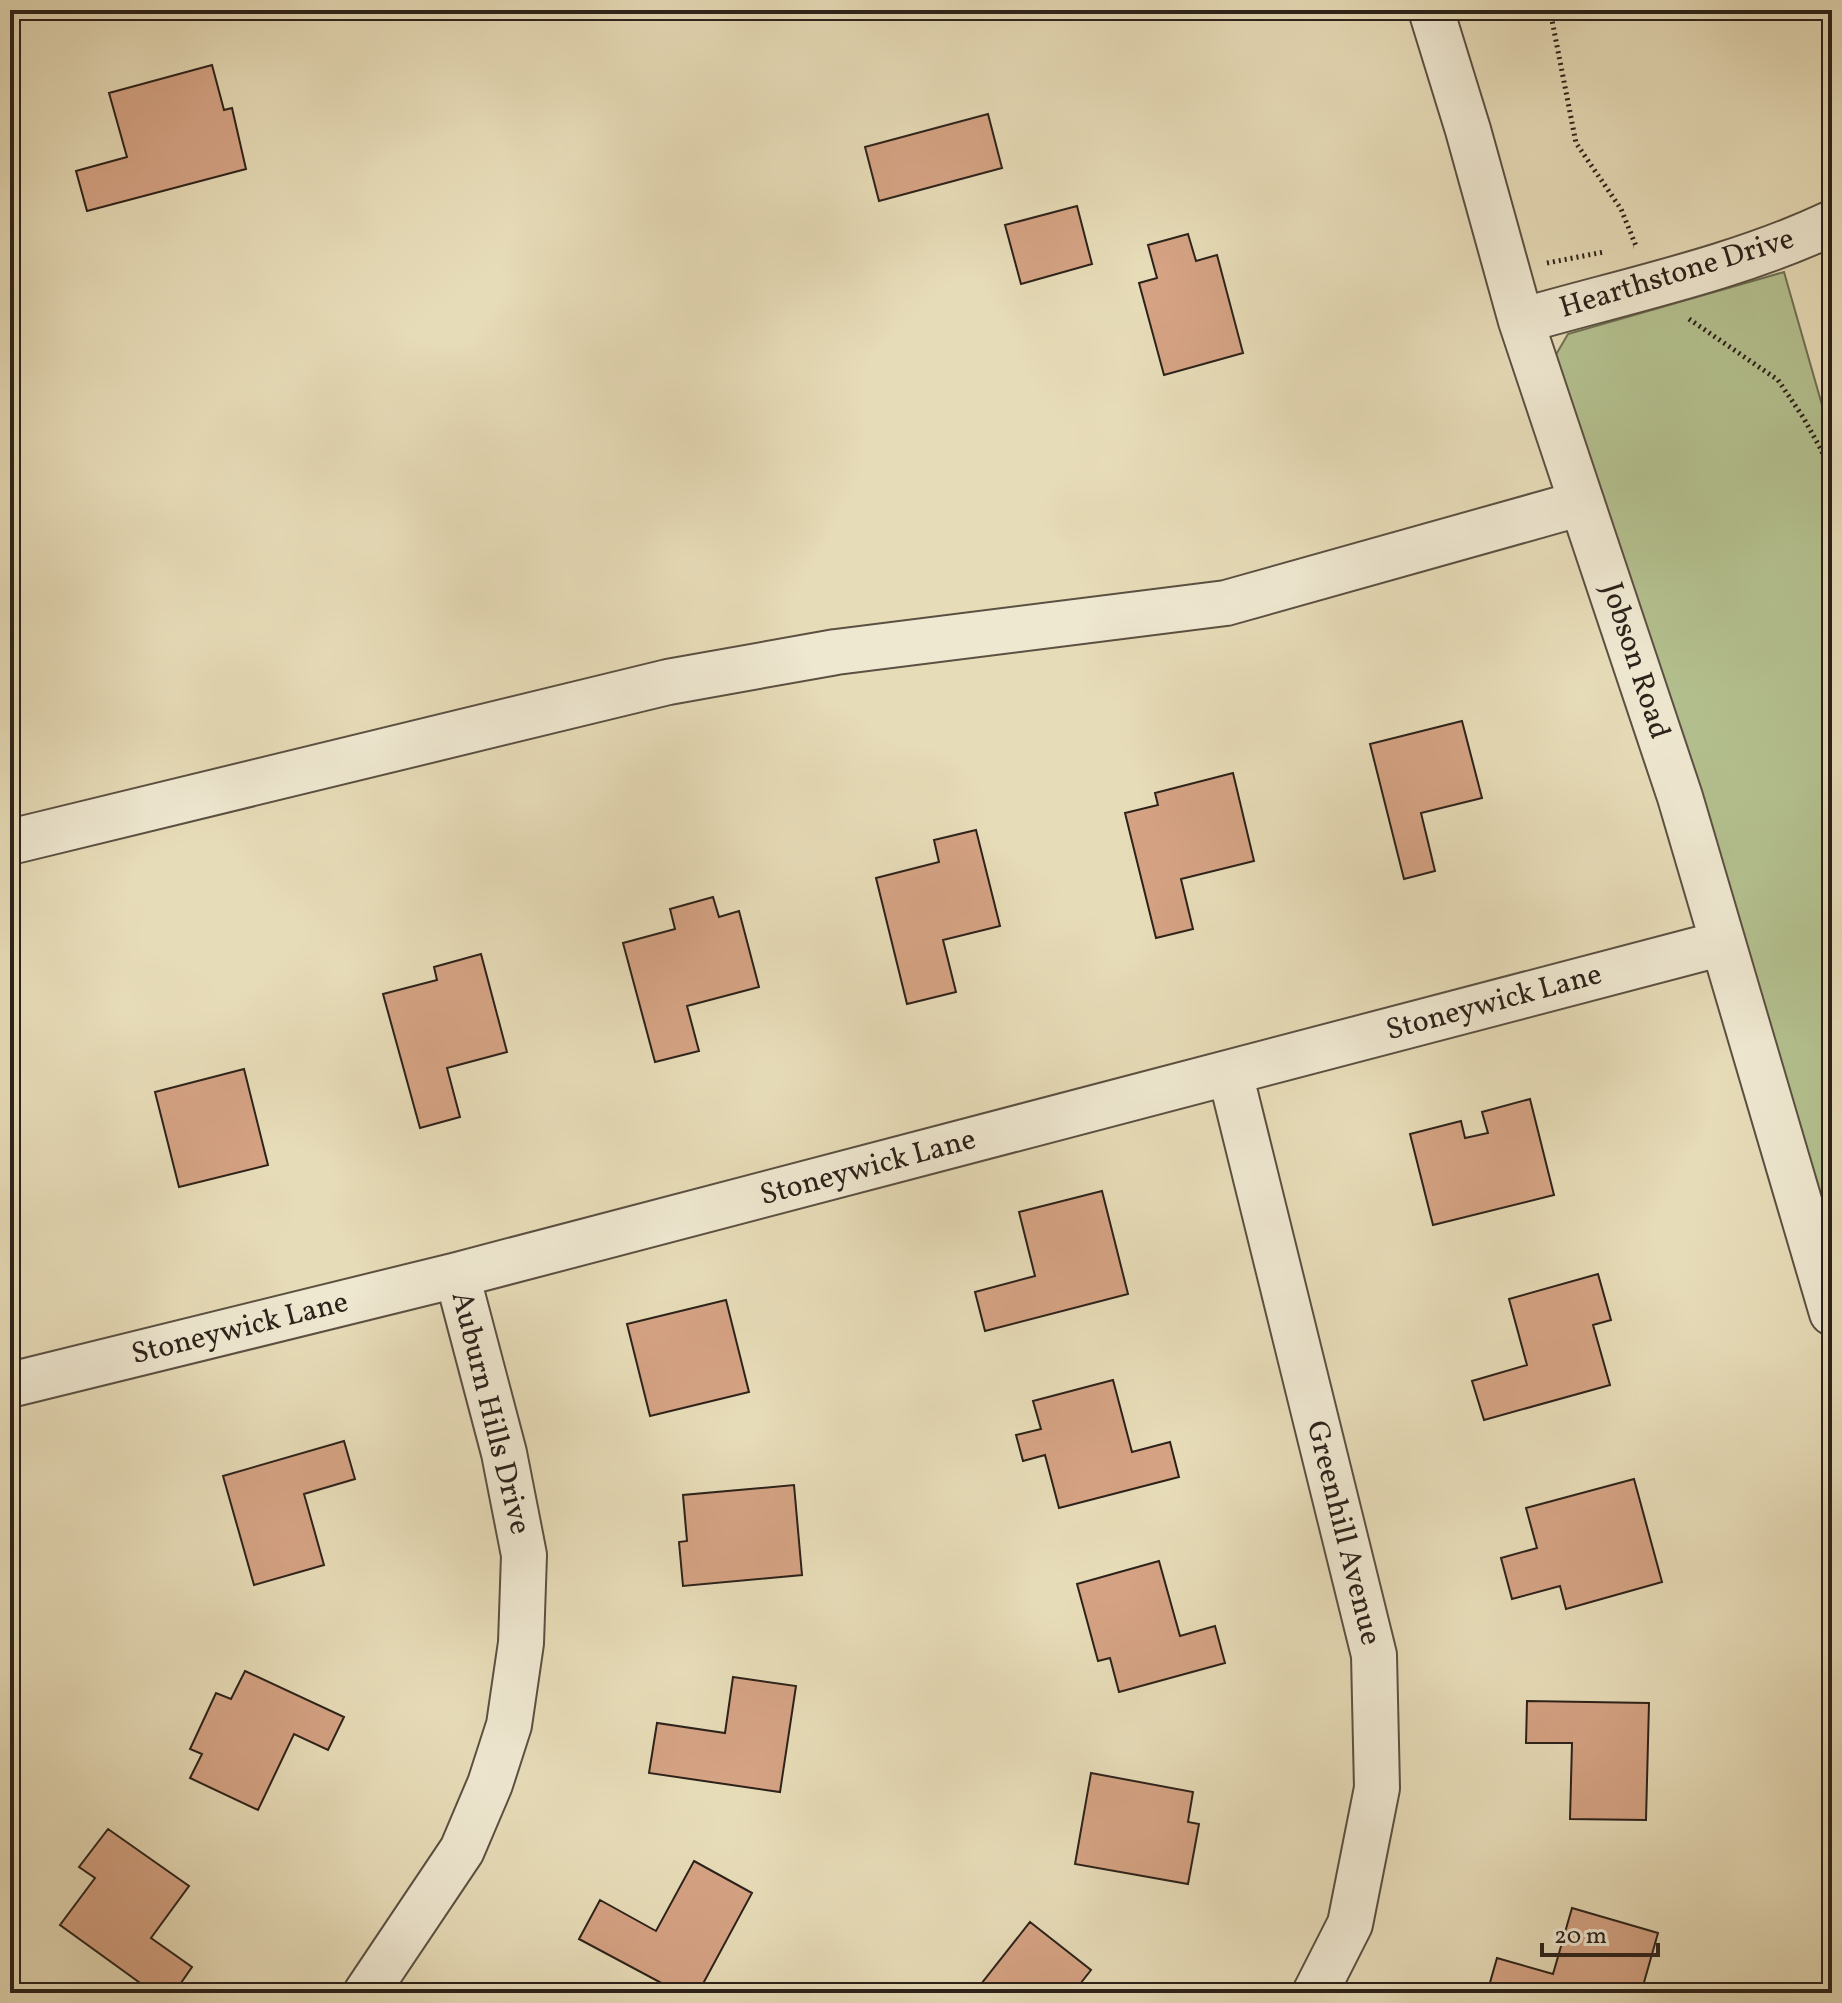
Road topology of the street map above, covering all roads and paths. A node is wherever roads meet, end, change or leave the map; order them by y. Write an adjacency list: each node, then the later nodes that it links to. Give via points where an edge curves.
1 (1431, 10): 8 (street, Jobson Road)
2 (1550, 10): 4 (path, via 1576,143 1621,209 1636,246)
3 (1832, 223): 8 (street, Hearthstone Drive, via 1729,263)
4 (1622, 248)
5 (1608, 251): 6 (path)
6 (1538, 265)
7 (1682, 313): 9 (path, via 1778,380 1822,451)
8 (1521, 321): 10 (street, Jobson Road)
9 (1832, 494)
10 (1582, 503): 11 (street, via 1226,603 836,652 668,682); 12 (street, Jobson Road)
11 (10, 842)
12 (1723, 943): 13 (street, Stoneywick Lane); 15 (street, Jobson Road)
13 (1230, 1073): 14 (street, Stoneywick Lane); 18 (street, Greenhill Avenue, via 1374,1655 1377,1788 1350,1924)
14 (457, 1275): 16 (street, Stoneywick Lane); 17 (street, Auburn Hills Drive, via 504,1453 524,1555 521,1643 509,1725 462,1850)
15 (1832, 1313)
16 (10, 1385)
17 (366, 1993)
18 (1315, 1993)

